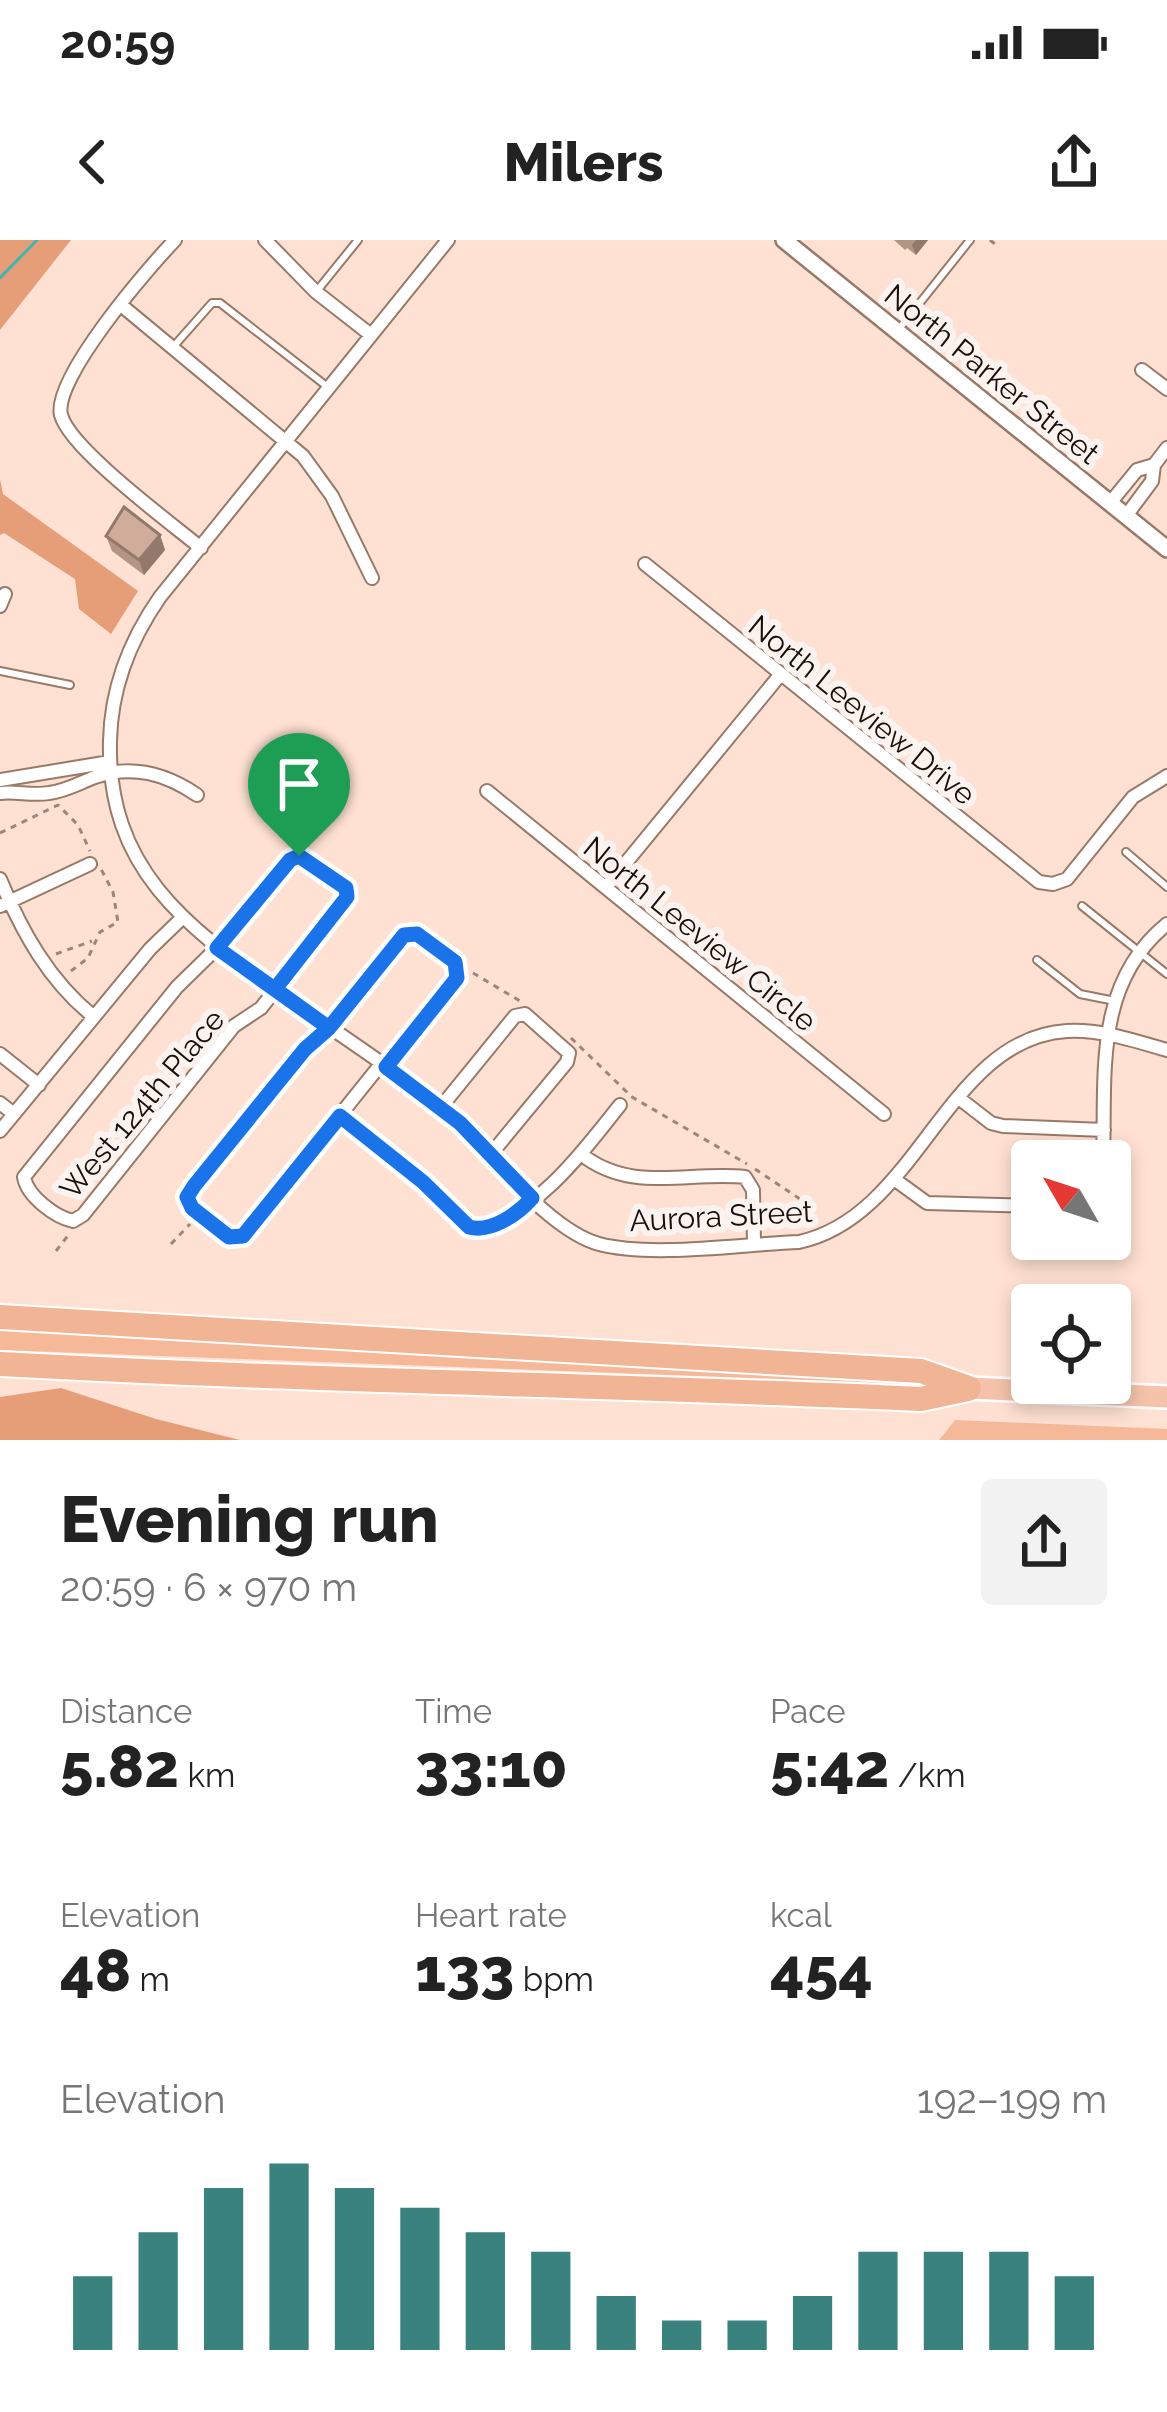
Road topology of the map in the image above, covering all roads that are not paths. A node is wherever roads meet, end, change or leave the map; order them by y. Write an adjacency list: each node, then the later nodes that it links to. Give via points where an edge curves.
1 (176, 240): 8 (street)
2 (265, 240): 7 (street)
3 (358, 240): 7 (lane)
4 (448, 240): 10 (street, Aurora Street)
5 (784, 240): 9 (street, North Parker Street)
6 (970, 240): 9 (lane)
7 (316, 292): 10 (street)
8 (121, 305): 11 (street); 20 (street, via 65,386 64,422)
9 (897, 332): 18 (street, North Parker Street)
10 (371, 335): 13 (street, Aurora Street)
11 (174, 346): 13 (lane, via 220,303); 15 (street)
12 (1142, 370): 14 (street)
13 (329, 388): 15 (street, Aurora Street)
14 (1167, 389)
15 (285, 441): 20 (street, Aurora Street); 23 (street, via 316,470)
16 (1167, 448): 17 (street)
17 (1154, 465): 18 (street, via 1138,470); 19 (street)
18 (1110, 503): 19 (street, North Parker Street)
19 (1126, 516): 21 (street, North Parker Street)
20 (200, 548): 27 (street, Aurora Street, via 149,613 126,658)
21 (1167, 549)
22 (645, 564): 25 (street, North Leeview Drive)
23 (372, 578)
24 (0, 671): 26 (lane)
25 (780, 675): 28 (street, North Leeview Drive, via 1039,882 1067,879 1133,797); 38 (street)
26 (70, 686)
27 (110, 768): 29 (street); 30 (street); 33 (street, via 157,774); 34 (street, Aurora Street)
28 (1167, 776)
29 (0, 780)
30 (78, 786): 32 (street); 34 (street)
31 (487, 790): 38 (street, North Leeview Circle)
32 (0, 793)
33 (197, 795)
34 (115, 796): 42 (street, Aurora Street, via 133,851)
35 (1126, 852): 39 (lane)
36 (90, 864): 40 (street)
37 (0, 879): 40 (street)
38 (606, 886): 62 (street, North Leeview Circle)
39 (1167, 887)
40 (5, 904): 50 (street, via 47,968)
41 (1082, 906): 45 (lane)
42 (181, 919): 44 (street, Aurora Street); 50 (street)
43 (1167, 924): 45 (street)
44 (217, 948): 48 (street, Aurora Street); 48 (street, West 124th Place, via 290,860 304,857 347,897); 48 (street, West 124th Place, via 24,1178 27,1190 71,1225 234,1026)
45 (1138, 951): 47 (lane); 49 (street)
46 (1037, 960): 49 (lane, via 1080,994)
47 (1167, 974)
48 (275, 989): 51 (street, Aurora Street)
49 (1115, 1000): 52 (street)
50 (94, 1017): 56 (street)
51 (329, 1028): 55 (street, Aurora Street); 55 (street, via 404,935 417,934 465,972); 63 (street, via 189,1193 192,1208 238,1238)
52 (1108, 1035): 53 (street, Aurora Street); 57 (street, Aurora Street, via 1065,1031 1012,1048); 64 (street)
53 (1167, 1050)
54 (0, 1054): 56 (street)
55 (384, 1066): 60 (street, Aurora Street); 63 (street)
56 (38, 1085): 61 (street)
57 (960, 1099): 64 (street, via 1003,1126); 69 (street, Aurora Street)
58 (0, 1103): 61 (street)
59 (620, 1105): 68 (street)
60 (441, 1108): 67 (street, Aurora Street); 67 (street, via 525,1014 564,1045 569,1057)
61 (14, 1114): 65 (street)
62 (884, 1114)
63 (340, 1116): 70 (street, via 469,1227 510,1217)
64 (1104, 1130): 66 (street)
65 (0, 1131)
66 (1104, 1140)
67 (491, 1154): 70 (street, Aurora Street)
68 (580, 1154): 70 (street); 72 (street, via 647,1180 745,1177 753,1190)
69 (895, 1179): 71 (street, via 927,1203); 72 (street, Aurora Street, via 865,1212 820,1238)
70 (532, 1198): 72 (street, Aurora Street, via 598,1244)
71 (1011, 1206)
72 (754, 1244)
73 (0, 1317): 75 (highway, via 921,1371)
74 (0, 1364): 75 (highway, via 921,1399)
75 (969, 1388): 76 (highway)
76 (1167, 1397)

